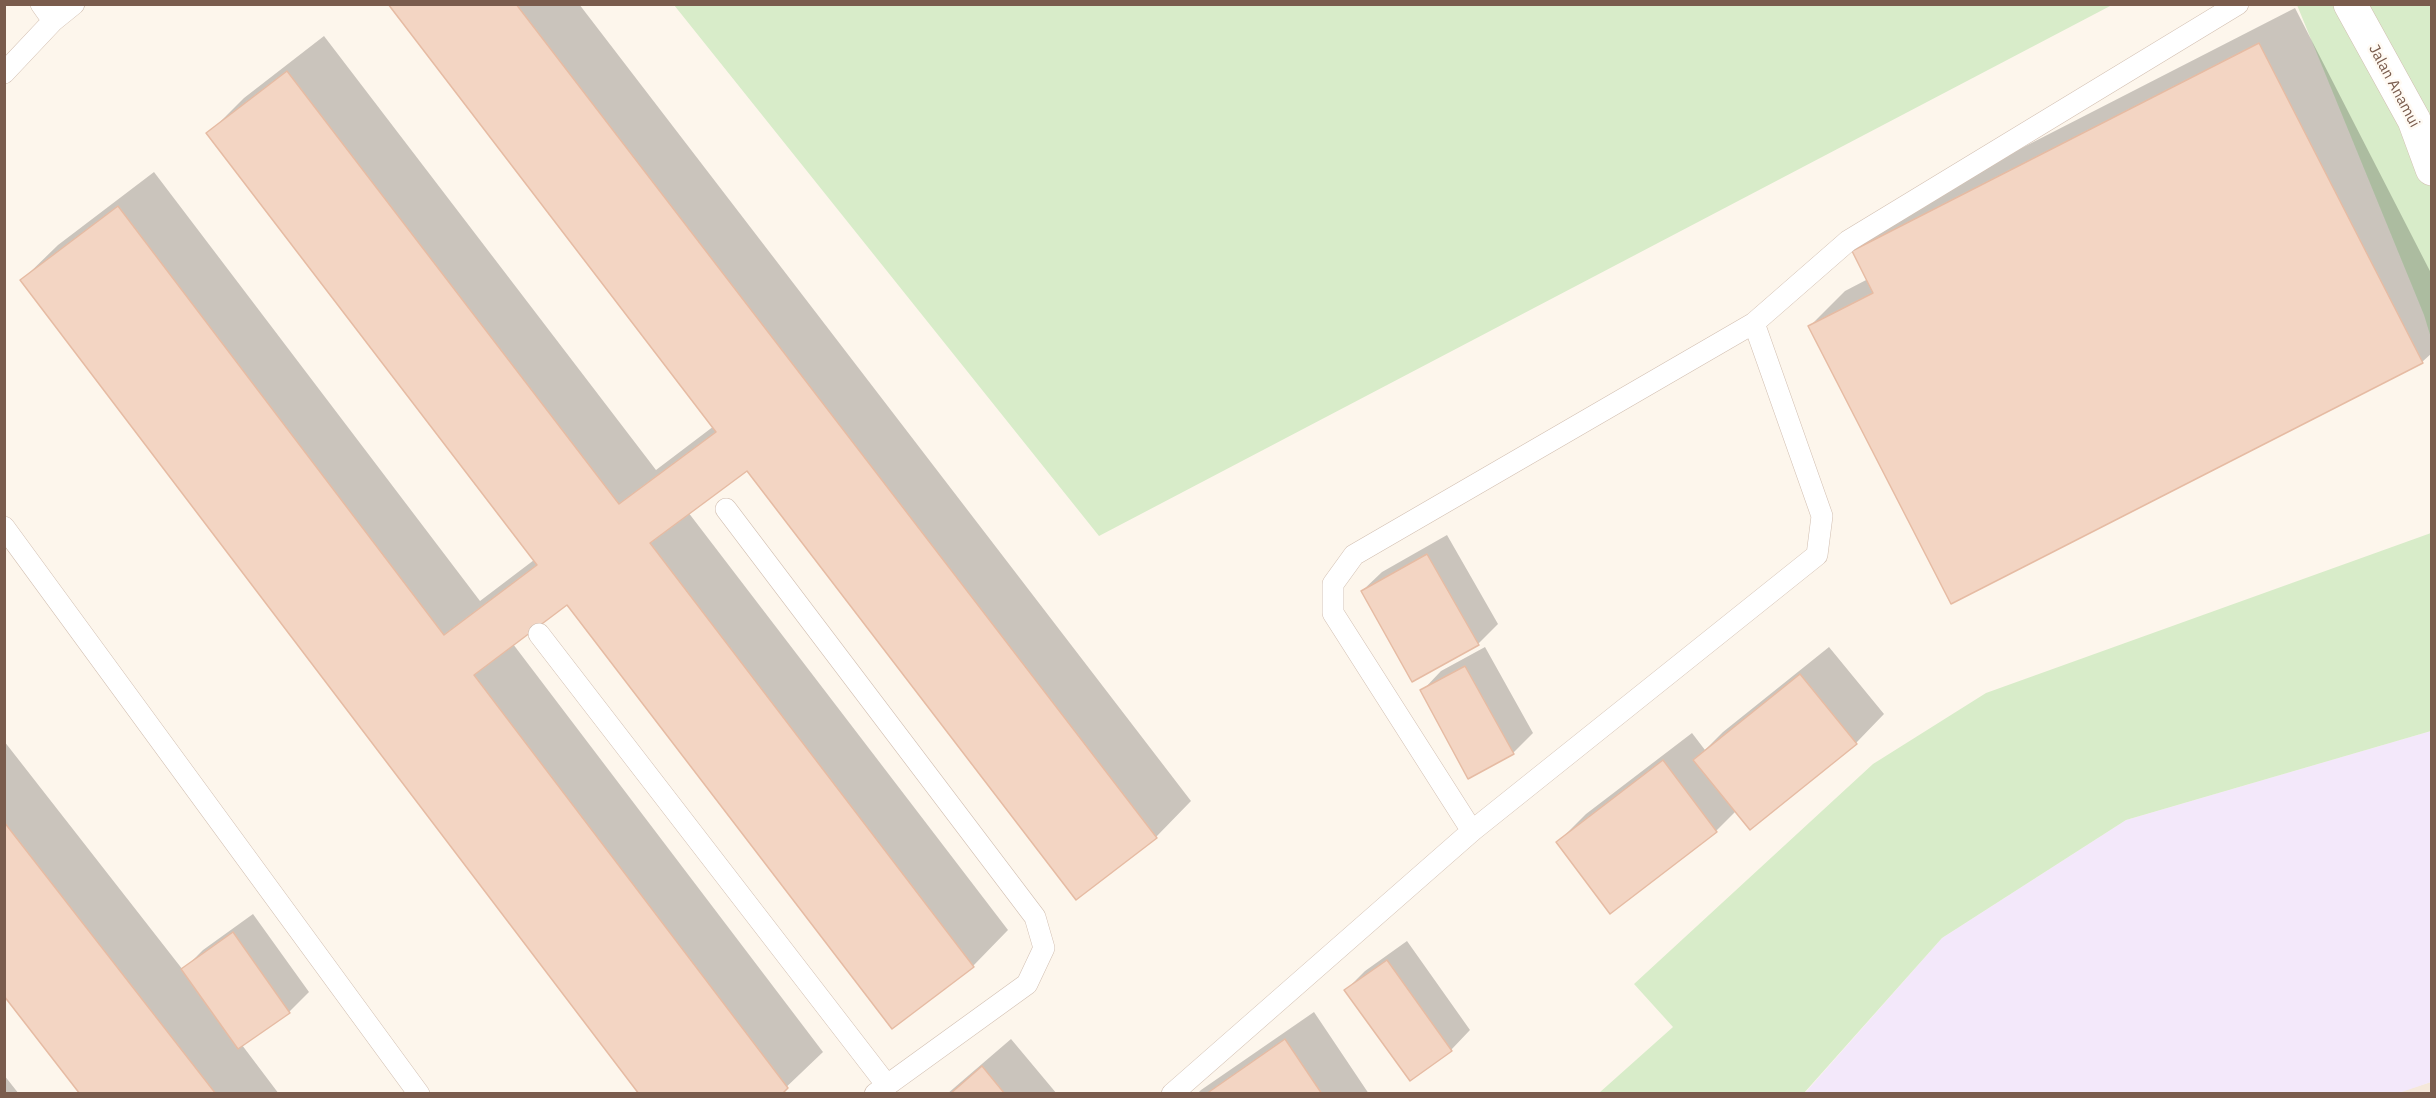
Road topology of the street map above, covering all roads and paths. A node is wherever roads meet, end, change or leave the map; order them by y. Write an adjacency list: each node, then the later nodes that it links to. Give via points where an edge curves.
1 (74, 4): 4 (lane)
2 (2238, 4): 7 (lane, via 1848,241)
3 (2350, 4): 6 (street, Jalan Anamui, via 2414,120)
4 (47, 13): 5 (lane)
5 (4, 73)
6 (2432, 169)
7 (1754, 323): 11 (lane, via 1822,516 1817,555); 11 (lane, via 1354,555 1333,584 1333,613)
8 (726, 509): 12 (lane, via 1035,917 1044,948 1027,984)
9 (4, 527): 13 (lane)
10 (538, 634): 12 (lane)
11 (1472, 831): 14 (lane)
12 (880, 1089)
13 (419, 1094)
14 (1172, 1094)

